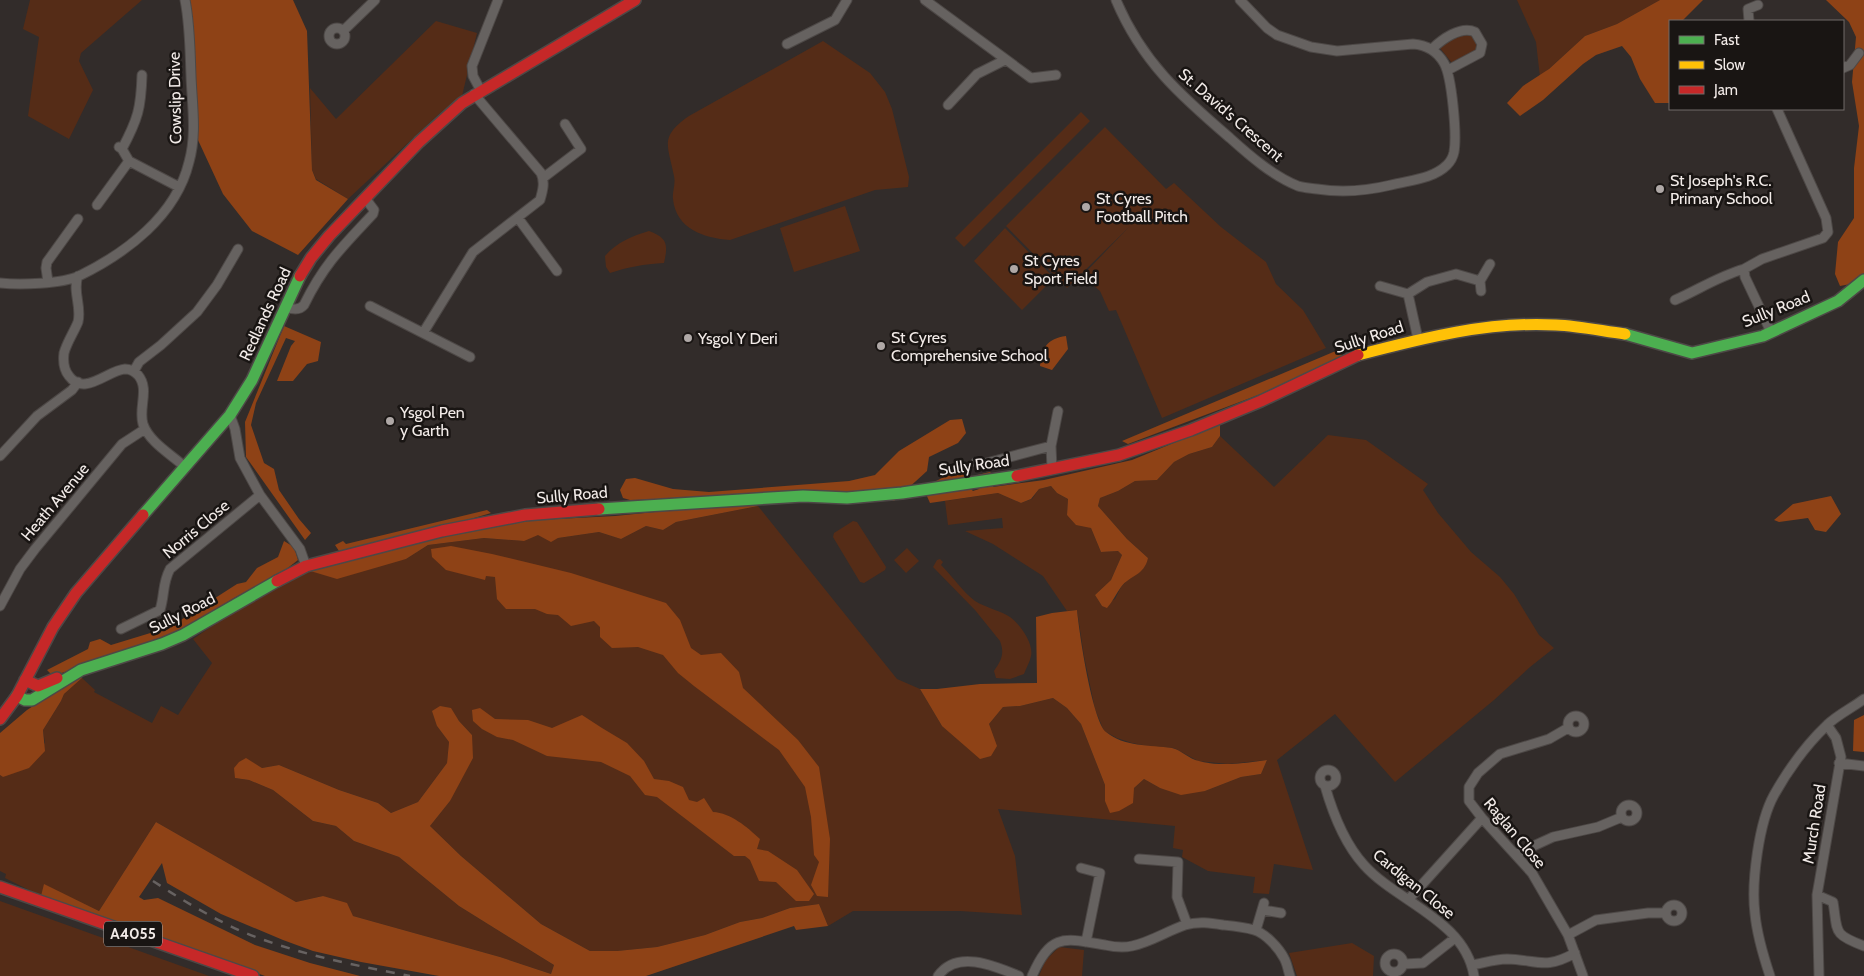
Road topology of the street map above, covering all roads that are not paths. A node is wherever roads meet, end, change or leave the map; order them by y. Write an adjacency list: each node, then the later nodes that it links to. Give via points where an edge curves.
1 (185, 0): 26 (street, Cowslip Drive, via 194,135 189,163)
2 (376, 0): 11 (street)
3 (498, 0): 20 (street, via 472,66)
4 (635, 0): 20 (street, Redlands Road)
5 (847, 0): 12 (street, via 835,20)
6 (925, 0): 15 (street)
7 (1116, 0): 17 (street, St. David's Crescent, via 1145,53 1188,102 1250,156 1300,187 1336,192 1365,191 1434,175 1447,166 1454,154 1455,143)
8 (1240, 0): 13 (street, via 1266,28 1311,47 1337,51 1413,44)
9 (1758, 5): 10 (street, via 1748,9)
10 (1749, 20)
11 (343, 31)
12 (787, 44)
13 (1432, 49): 17 (street); 17 (street, via 1448,36 1467,30 1474,32 1482,44 1480,53)
14 (1859, 53): 16 (street)
15 (1005, 60): 19 (street, via 1031,78); 21 (street, via 978,74)
16 (1844, 68)
17 (1448, 70)
18 (142, 75): 24 (street, via 141,101 135,125 120,148)
19 (1056, 75)
20 (478, 93): 25 (street); 27 (street, Redlands Road, via 434,127)
21 (948, 105)
22 (1781, 110): 33 (street, via 1826,218 1828,232 1822,238)
23 (565, 124): 25 (street, via 581,149)
24 (129, 160): 26 (street); 28 (street)
25 (543, 178): 29 (street, via 540,200)
26 (179, 187): 35 (street, Cowslip Drive, via 155,222 137,240)
27 (365, 198): 45 (street, Redlands Road, via 311,258); 45 (street, via 373,206 373,214 325,267 304,305 295,309)
28 (97, 205)
29 (518, 218): 34 (street); 47 (street, via 473,252)
30 (78, 219): 38 (street, via 47,262)
31 (238, 249): 50 (street, via 197,312 139,362)
32 (1490, 264): 37 (street)
33 (1744, 269): 43 (street); 46 (street)
34 (557, 271)
35 (78, 276): 38 (street, Cowslip Drive); 51 (street, via 78,322 64,354 64,362 68,376)
36 (1864, 280): 46 (street, Sully Road, via 1838,301)
37 (1480, 281): 41 (street); 42 (street, via 1456,274 1427,282)
38 (48, 282): 39 (street, Cowslip Drive)
39 (0, 283)
40 (1380, 286): 42 (street)
41 (1481, 291)
42 (1408, 294): 48 (street)
43 (1674, 300)
44 (370, 306): 47 (street)
45 (285, 307): 53 (street, Redlands Road, via 252,380)
46 (1771, 332): 48 (street, Sully Road, via 1692,353 1631,335 1556,325 1498,326)
47 (423, 333): 49 (street)
48 (1418, 339): 59 (street, Sully Road, via 1353,356 1261,402 1173,436 1119,455)
49 (470, 357)
50 (134, 371): 51 (street, via 123,369 93,382); 54 (street, via 143,384 142,418)
51 (78, 382): 56 (street, via 37,416)
52 (1058, 411): 55 (street)
53 (230, 415): 58 (street, Redlands Road); 60 (street, via 240,458)
54 (145, 429): 58 (street); 62 (street, Heath Avenue, via 122,444 34,548)
55 (1051, 446): 57 (street, via 983,464); 59 (street)
56 (0, 456)
57 (976, 462)
58 (185, 467): 65 (street, Redlands Road, via 76,592)
59 (1052, 468): 61 (street, Sully Road, via 893,494 847,498 803,496 525,515 442,530)
60 (260, 496): 61 (street, via 300,549); 63 (street, Norris Close, via 170,569 163,584 160,610)
61 (306, 566): 64 (street, Sully Road, via 183,635)
62 (0, 606)
63 (121, 628)
64 (75, 673): 65 (street, Sully Road, via 38,686); 66 (street, Sully Road, via 32,700)
65 (25, 680): 66 (street, Redlands Road)
66 (17, 696): 68 (street, Redlands Road)
67 (1864, 699): 69 (street)
68 (0, 718)
69 (1827, 724): 71 (street, Murch Road, via 1840,749); 102 (street, via 1802,752 1774,796 1761,835 1755,872 1754,912)
70 (1568, 728): 75 (street, Raglan Close, via 1549,738 1500,754 1478,773 1469,786 1469,801)
71 (1839, 763): 72 (street); 82 (street, Murch Road)
72 (1864, 766)
73 (1325, 786): 83 (street, Cardigan Close, via 1354,854 1380,879)
74 (1622, 817): 76 (street, via 1598,827 1554,837)
75 (1482, 818): 76 (street, Raglan Close); 83 (street)
76 (1516, 854): 88 (street, Raglan Close, via 1532,873)
77 (1139, 859): 86 (street, via 1178,862 1177,897)
78 (1081, 868): 90 (street, via 1100,873)
79 (0, 878): 81 (street)
80 (0, 887): 81 (street, A4055)
81 (12, 892): 95 (street, A4055)
82 (1817, 895): 91 (street, via 1832,902 1835,926 1840,934); 103 (street, Murch Road)
83 (1409, 898): 89 (street, Cardigan Close)
84 (1281, 913): 87 (street, via 1263,907)
85 (1665, 913): 88 (street, via 1596,920)
86 (1187, 924): 87 (street, via 1206,922); 90 (street, via 1130,947)
87 (1256, 930): 99 (street, via 1272,942 1284,958)
88 (1568, 935): 92 (street, Raglan Close)
89 (1455, 938): 93 (street, via 1423,963); 94 (street, Cardigan Close)
90 (1086, 942): 98 (street, via 1065,940 1048,947)
91 (1864, 946)
92 (1575, 953): 94 (street, via 1542,964 1504,959); 101 (street, Raglan Close)
93 (1404, 964)
94 (1472, 965): 100 (street, Cardigan Close)
95 (253, 976)
96 (938, 976): 97 (street, via 956,962 970,961 995,966)
97 (1019, 976)
98 (1032, 976)
99 (1290, 976)
100 (1474, 976)
101 (1584, 976)
102 (1770, 976)
103 (1819, 976)

